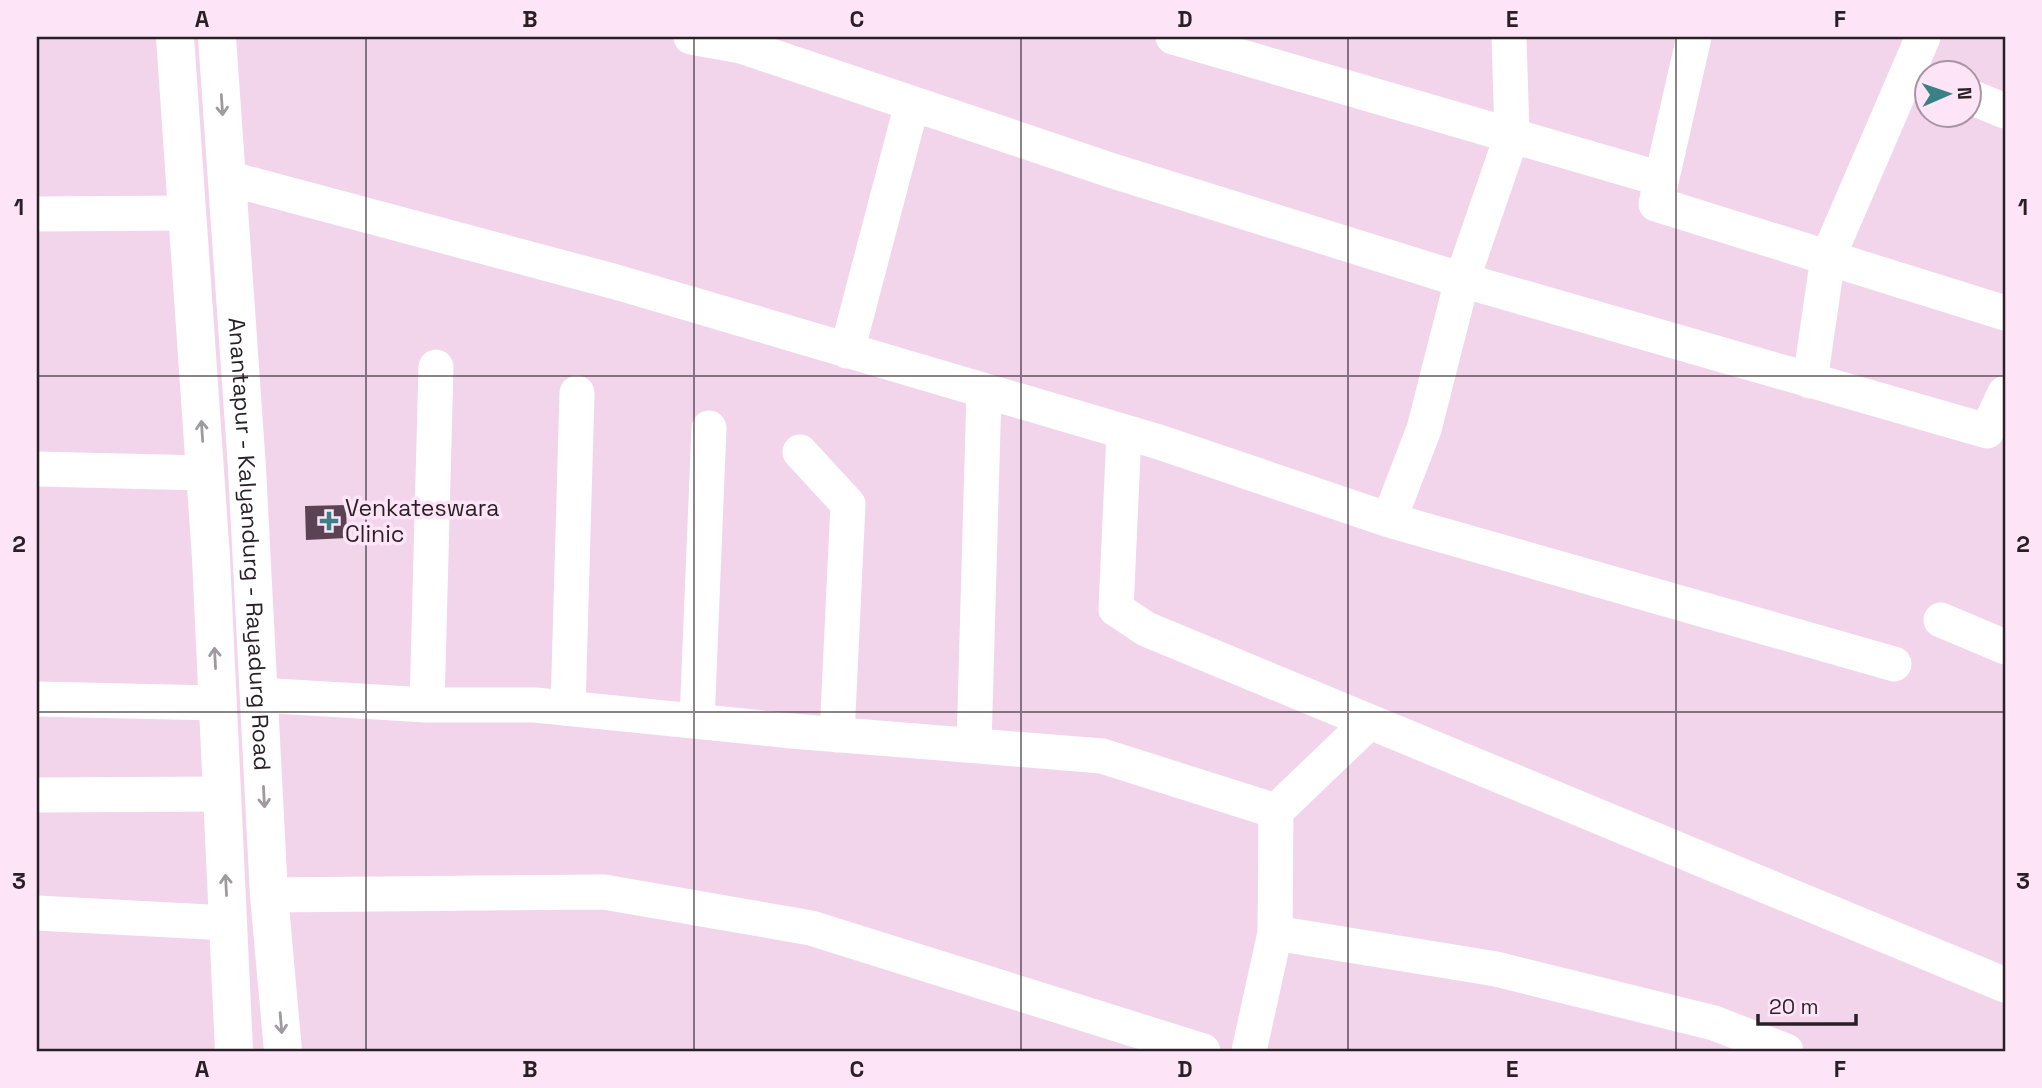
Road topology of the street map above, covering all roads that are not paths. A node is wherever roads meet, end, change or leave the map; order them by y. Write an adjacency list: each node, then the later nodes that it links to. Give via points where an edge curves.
1 (175, 37): 18 (highway, Anantapur - Kalyandurg - Rayadurg Road)
2 (217, 37): 16 (highway, Anantapur - Kalyandurg - Rayadurg Road, one-way to 16)
3 (691, 37): 8 (street)
4 (1173, 37): 9 (street)
5 (1509, 37): 15 (street)
6 (1694, 37): 17 (street)
7 (1923, 37): 10 (street)
8 (743, 41): 13 (street)
9 (1240, 46): 15 (street)
10 (1920, 60)
11 (1912, 87): 20 (street)
12 (1982, 101): 14 (street)
13 (912, 104): 21 (street); 23 (street)
14 (2005, 111)
15 (1512, 135): 17 (street); 21 (street)
16 (227, 178): 23 (street, via 616,282); 38 (highway, Anantapur - Kalyandurg - Rayadurg Road)
17 (1661, 179): 20 (street, via 1656,204)
18 (187, 213): 19 (street); 33 (highway, Anantapur - Kalyandurg - Rayadurg Road, one-way to 18)
19 (37, 214)
20 (1828, 257): 22 (street); 25 (street)
21 (1462, 280): 25 (street); 34 (street, via 1424,429)
22 (2005, 313)
23 (847, 351): 26 (street)
24 (436, 367): 41 (street)
25 (1810, 381): 28 (street, via 1987,431)
26 (984, 392): 30 (street); 46 (street)
27 (577, 393): 42 (street)
28 (2005, 393)
29 (709, 428): 43 (street)
30 (1124, 433): 34 (street); 44 (street, via 1116,609 1146,629)
31 (800, 452): 45 (street, via 848,504)
32 (37, 469): 33 (street)
33 (205, 473): 40 (highway, Anantapur - Kalyandurg - Rayadurg Road, one-way to 33)
34 (1389, 520): 37 (street)
35 (1941, 620): 36 (street)
36 (2005, 647)
37 (1894, 664)
38 (258, 695): 41 (street); 50 (highway, Anantapur - Kalyandurg - Rayadurg Road, one-way to 50)
39 (37, 699): 40 (street)
40 (218, 703): 47 (highway, Anantapur - Kalyandurg - Rayadurg Road)
41 (427, 705): 42 (street)
42 (568, 708): 43 (street)
43 (697, 721): 45 (street)
44 (1369, 722): 49 (street); 54 (street)
45 (837, 735): 46 (street)
46 (974, 746): 49 (street, via 1102,756)
47 (222, 794): 48 (street); 52 (highway, Anantapur - Kalyandurg - Rayadurg Road, one-way to 47)
48 (37, 795)
49 (1276, 811): 53 (street)
50 (269, 895): 56 (highway, Anantapur - Kalyandurg - Rayadurg Road, one-way to 56); 57 (street, via 604,892 811,928)
51 (37, 913): 52 (street)
52 (228, 923): 55 (highway, Anantapur - Kalyandurg - Rayadurg Road)
53 (1275, 933): 58 (street); 59 (street, via 1496,969 1714,1023)
54 (2005, 985)
55 (234, 1051)
56 (284, 1051)
57 (1203, 1051)
58 (1250, 1051)
59 (1786, 1051)

